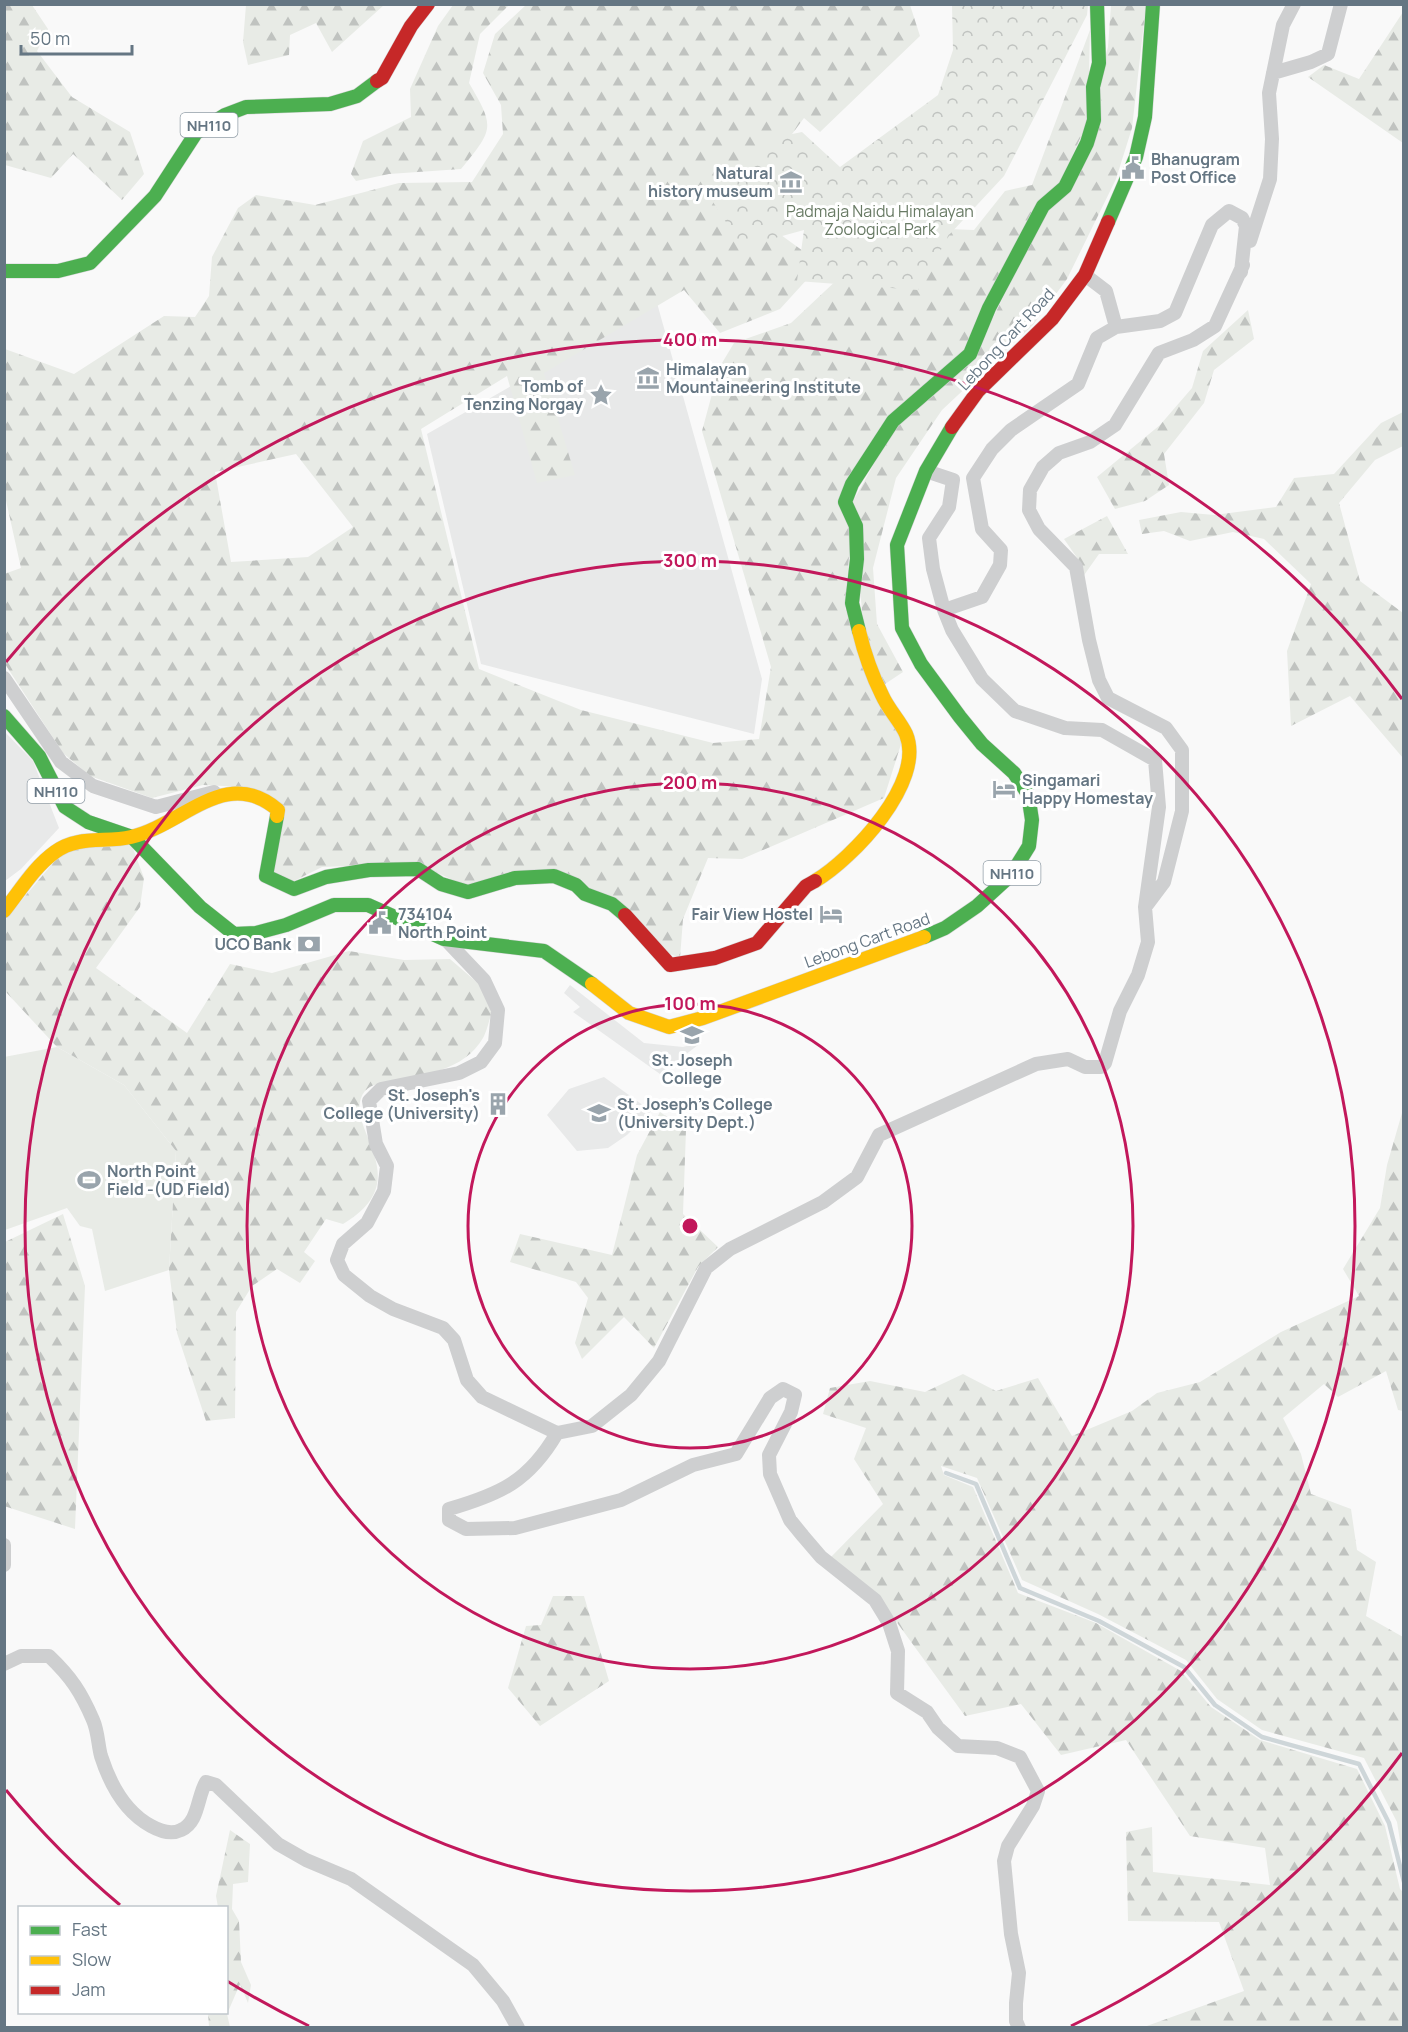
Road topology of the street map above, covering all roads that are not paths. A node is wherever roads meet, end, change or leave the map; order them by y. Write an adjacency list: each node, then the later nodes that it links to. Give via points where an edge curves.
1 (428, 4): 7 (main road, NH110, via 382,78 357,96 330,104 246,107 225,115 196,133 155,196 90,263 58,271)
2 (1097, 4): 15 (main road, via 1099,63 1093,87 1094,120 1065,187 1043,206 988,308 970,354 893,421 852,484 845,502 856,526 852,603 862,645 882,696 906,735 910,753 902,787 861,843 833,870 806,886 757,943 715,958 670,965 654,953 619,906 585,894 578,883 562,876 515,878 468,892 428,880 418,869 367,869 326,875 294,889 266,876 278,810 271,801)
3 (1153, 4): 9 (main road, Lebong Cart Road / NH110, via 1145,117 1136,157)
4 (1294, 4): 6 (street, via 1283,25)
5 (1341, 4): 6 (street, via 1328,54)
6 (1273, 73): 8 (street, via 1269,93 1270,179)
7 (4, 271)
8 (1241, 272): 10 (street, via 1246,226 1242,218 1228,211 1212,225 1175,313 1160,321); 17 (street, via 1215,326 1193,340 1159,353 1115,424 1090,442 1059,453 1043,467 1030,490 1029,510 1039,529 1076,567 1089,640 1108,698 1166,728 1182,750 1182,811 1164,882)
9 (1085, 275): 10 (street, via 1106,291); 11 (main road, Lebong Cart Road / NH110, via 1052,319 978,391)
10 (1116, 327): 12 (street, via 1097,339 1078,384 1011,430 992,449 973,478 982,529 1001,550 1000,565 982,597)
11 (926, 471): 12 (street, via 953,480 949,507 929,538); 19 (main road, Lebong Cart Road / NH110, via 897,545 902,628 921,664 960,717 1028,794 1032,820 1029,846 1011,875 978,906 915,942 669,1027 629,1013 544,951)
12 (944, 610): 17 (street, via 982,679 1015,711 1065,728 1102,730 1155,760 1159,807)
13 (4, 678): 15 (street, via 61,762 93,786 156,807 207,792)
14 (4, 716): 16 (main road, Lebong Cart Road / NH110, via 39,756 65,807 88,822)
15 (246, 792): 16 (main road, via 190,809)
16 (132, 837): 18 (main road, via 83,841 55,852); 19 (main road, Lebong Cart Road / NH110, via 200,907 234,934 286,925 334,905 368,905)
17 (1145, 907): 20 (street, via 1148,942 1101,1067 1085,1067 1068,1059 1036,1064 879,1135 857,1177 823,1202 730,1249 706,1268 658,1361 631,1395 592,1426)
18 (4, 911)
19 (444, 939): 20 (street, via 484,981 498,1010 495,1043 481,1062 459,1073 381,1089 369,1101 376,1144 387,1166 384,1191 368,1223 343,1244 337,1260 344,1275 370,1296 443,1328 454,1340 467,1380 482,1397)
20 (557, 1433): 25 (street, via 544,1455 523,1475 493,1497 449,1509 449,1520 466,1529 515,1528 621,1500 693,1465 736,1454 770,1398 783,1389 795,1395 791,1412 769,1455 770,1474 790,1520 821,1557 875,1600 889,1623 898,1651 897,1693 927,1712 958,1746 997,1748 1020,1757 1038,1791 1008,1846 1005,1861 1011,1934 1019,1973)
21 (4, 1545): 22 (street)
22 (4, 1565)
23 (4, 1664): 24 (street, via 21,1656 49,1656 72,1678 94,1722 101,1756 114,1789 136,1818 162,1832 182,1830 196,1815 198,1796 206,1782 216,1785 278,1844 351,1879 472,1965 503,2001)
24 (518, 2028)
25 (1019, 2028)

